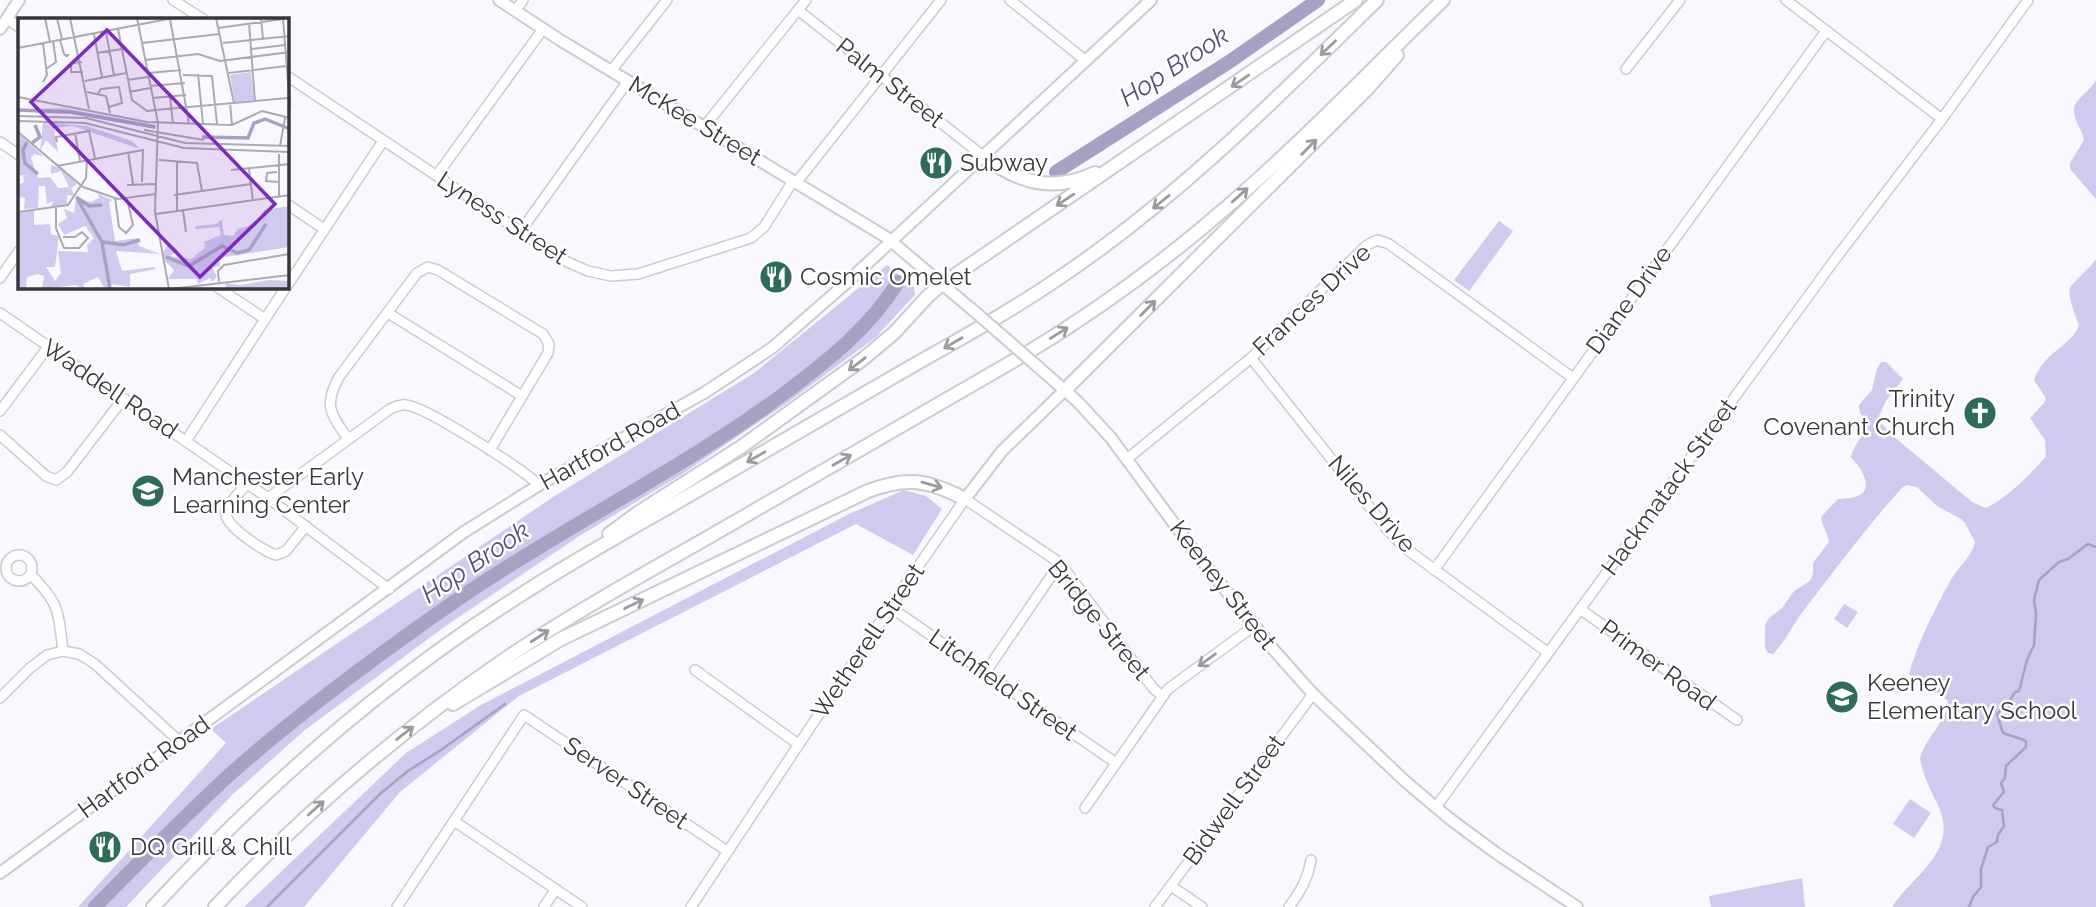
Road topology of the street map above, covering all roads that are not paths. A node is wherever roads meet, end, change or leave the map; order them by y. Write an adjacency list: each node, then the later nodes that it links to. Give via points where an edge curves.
1 (19, 0): 19 (main road)
2 (173, 0): 18 (street)
3 (499, 0): 17 (main road, McKee Street)
4 (523, 0): 17 (street)
5 (667, 0): 27 (street)
6 (806, 0): 16 (street)
7 (941, 0): 28 (street, Lyness Street)
8 (1010, 0): 25 (street)
9 (1151, 0): 25 (main road, Hartford Road)
10 (1356, 0): 35 (highway, one-way to 35)
11 (1377, 0): 70 (highway, one-way to 70, via 1198,171 1078,265 967,335)
12 (1443, 0): 20 (highway)
13 (1680, 0): 26 (street)
14 (1786, 0): 24 (street)
15 (2028, 0): 31 (street, Hackmatack Street)
16 (798, 10): 28 (street, Palm Street); 32 (street)
17 (515, 11): 23 (main road, McKee Street)
18 (201, 18)
19 (7, 19): 21 (street); 22 (main road)
20 (1420, 22): 56 (highway, one-way to 20, via 1374,82); 85 (highway, one-way to 20, via 556,626 1104,304 1241,195)
21 (18, 26)
22 (0, 29)
23 (543, 29): 27 (main road, McKee Street); 38 (street)
24 (1826, 31): 31 (street); 55 (street, Diane Drive)
25 (1086, 61): 37 (main road, Hartford Road)
26 (1626, 69)
27 (611, 71): 30 (main road, McKee Street)
28 (881, 76): 37 (street, Palm Street); 39 (street, Lyness Street)
29 (289, 77): 33 (street, Lyness Street)
30 (628, 82): 32 (main road, McKee Street); 42 (street)
31 (1942, 119): 76 (street, Hackmatack Street)
32 (704, 127): 39 (main road, McKee Street)
33 (383, 141): 38 (street, Lyness Street); 41 (street)
34 (0, 142): 36 (street)
35 (1142, 148): 37 (highway, via 1084,178 1060,183 1024,180); 47 (highway, one-way to 47)
36 (18, 154)
37 (983, 156): 43 (main road, Hartford Road)
38 (437, 176): 42 (street, Lyness Street)
39 (795, 182): 42 (street, Lyness Street, via 764,228 751,238 638,274 611,276 588,271); 43 (main road, McKee Street)
40 (289, 205): 41 (street)
41 (324, 229): 46 (street)
42 (520, 232)
43 (891, 241): 47 (main road, Keeney Street); 66 (main road, Hartford Road, via 804,321 739,372)
44 (18, 252): 45 (street)
45 (0, 278)
46 (289, 283)
47 (942, 284): 56 (main road, Keeney Street, bridge); 70 (highway, one-way to 70, via 863,359 741,447 629,519)
48 (220, 289): 52 (street)
49 (285, 289): 52 (street)
50 (0, 313): 53 (street, Waddell Road)
51 (388, 313): 57 (street); 57 (street, via 417,273 428,267 543,334 548,352); 61 (street, via 331,391 332,415)
52 (265, 319): 62 (street)
53 (48, 347): 58 (street, Waddell Road); 59 (street)
54 (1251, 358): 55 (street, Frances Drive, via 1377,240 1390,244); 64 (street, Frances Drive); 72 (street, Niles Drive, via 1387,529)
55 (1573, 377): 72 (street, Diane Drive)
56 (1065, 390): 64 (main road, Keeney Street); 68 (main road, Wetherell Street, via 1002,451)
57 (522, 396): 63 (street)
58 (123, 399): 60 (street, via 56,480); 62 (street, Waddell Road)
59 (0, 411)
60 (0, 435)
61 (348, 439): 63 (street, via 403,404); 67 (street)
62 (186, 441): 65 (street, Waddell Road)
63 (490, 450): 66 (street)
64 (1127, 459): 77 (main road, Keeney Street)
65 (247, 484): 67 (street, Waddell Road); 69 (street, via 226,511 226,518 265,551 276,555 286,551)
66 (539, 485): 74 (main road, Hartford Road, via 464,532)
67 (268, 498): 69 (street, Waddell Road)
68 (965, 499): 71 (street, Bridge Street); 75 (street, Wetherell Street); 85 (highway, one-way to 68, via 561,639 868,491 916,481)
69 (306, 526): 74 (street, Waddell Road)
70 (589, 553): 98 (highway, via 474,625 361,710 255,803)
71 (1060, 563): 81 (street); 83 (street, Bridge Street)
72 (1434, 570): 79 (street, Niles Drive)
73 (31, 575): 78 (street, via 49,593 58,611)
74 (389, 589): 87 (main road, Hartford Road)
75 (890, 607): 81 (street, Litchfield Street); 88 (street, Wetherell Street)
76 (1580, 609): 79 (street, Hackmatack Street); 86 (street, Primer Road)
77 (1254, 626): 82 (main road, Keeney Street); 83 (street, one-way to 83)
78 (63, 651): 84 (street, via 47,655); 87 (street, via 95,664)
79 (1548, 652): 90 (street, Hackmatack Street)
80 (695, 670): 88 (street)
81 (985, 673): 89 (street, Litchfield Street)
82 (1313, 694): 90 (main road, Keeney Street); 96 (street, Bidwell Street)
83 (1162, 696): 89 (street)
84 (0, 698)
85 (424, 718): 99 (highway, one-way to 85, via 309,814)
86 (1737, 720)
87 (179, 741): 95 (main road, Hartford Road)
88 (798, 744): 93 (street, Wetherell Street)
89 (1116, 763): 91 (street)
90 (1436, 807): 107 (main road, Keeney Street)
91 (1086, 808)
92 (454, 821): 93 (street, Server Street, via 524,715); 97 (street); 100 (street)
93 (727, 850): 103 (street, Wetherell Street)
94 (1311, 860): 106 (street, via 1303,887)
95 (0, 873)
96 (1171, 886): 104 (street, Bidwell Street); 105 (street)
97 (555, 890): 101 (street); 102 (street)
98 (153, 907)
99 (215, 907)
100 (397, 907)
101 (544, 907)
102 (582, 907)
103 (691, 907)
104 (1155, 907)
105 (1202, 907)
106 (1289, 907)
107 (1577, 907)

